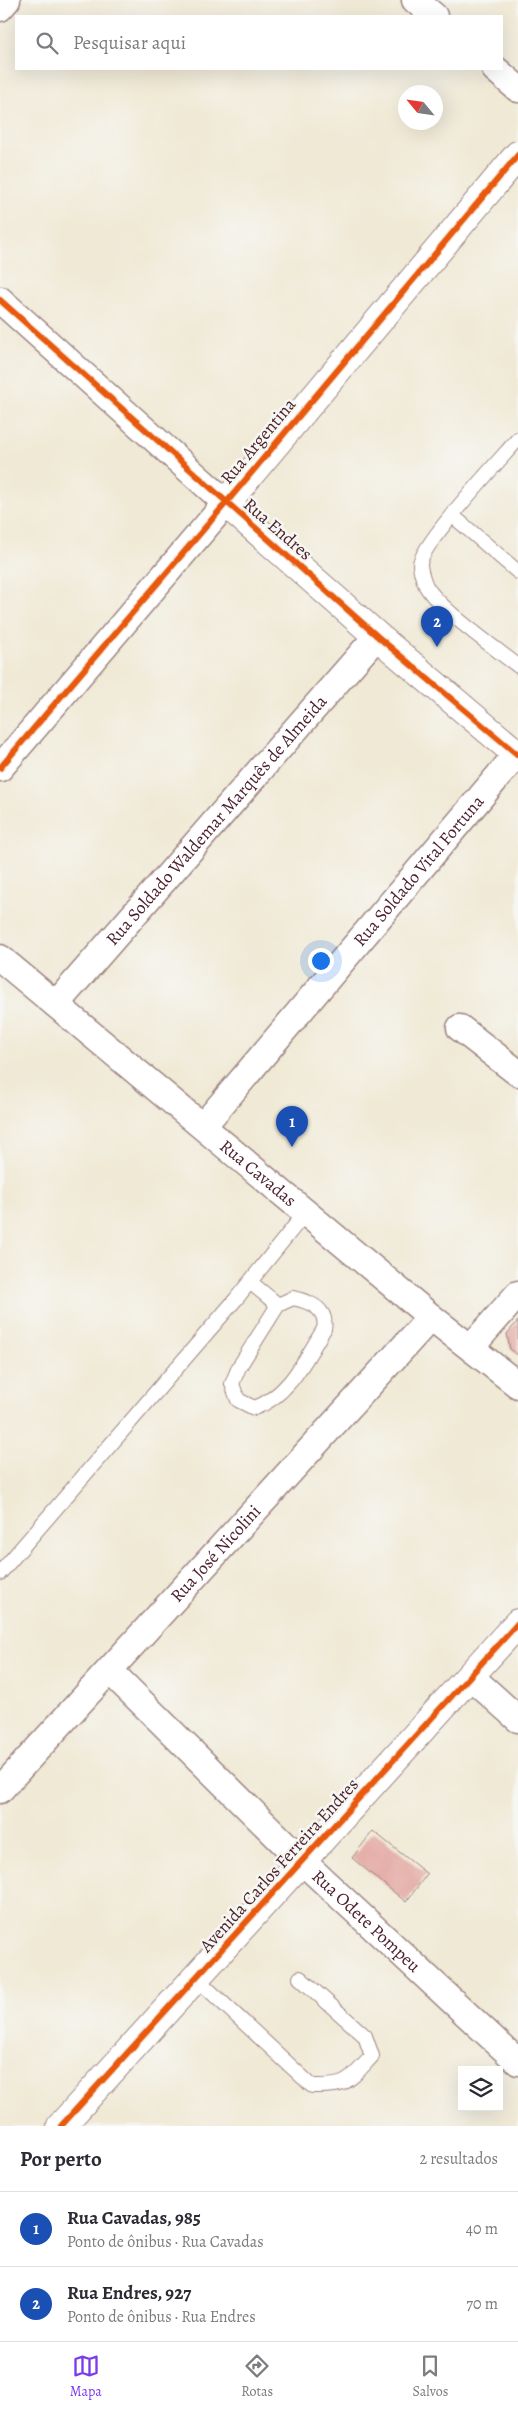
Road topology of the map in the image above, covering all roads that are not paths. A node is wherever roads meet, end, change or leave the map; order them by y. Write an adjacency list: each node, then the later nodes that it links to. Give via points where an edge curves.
1 (7, 0): 3 (street)
2 (415, 0): 4 (street)
3 (0, 8)
4 (433, 15)
5 (496, 70): 6 (street)
6 (518, 89)
7 (518, 155): 10 (street, Rua Argentina)
8 (0, 300): 10 (street, Rua Endres)
9 (518, 439): 11 (lane)
10 (226, 503): 13 (street, Rua Endres); 16 (street, Rua Argentina)
11 (453, 516): 12 (lane); 14 (lane, via 425,551 420,564 426,586 445,608)
12 (518, 572)
13 (377, 636): 15 (street, Rua Endres); 18 (street, Rua Soldado Waldemar Marquês de Almeida)
14 (518, 666)
15 (518, 754): 21 (street, Rua Soldado Vital Fortuna)
16 (0, 768)
17 (0, 958): 18 (street, Rua Cavadas)
18 (56, 1004): 21 (street, Rua Cavadas)
19 (460, 1028): 20 (street)
20 (518, 1073)
21 (203, 1126): 22 (street, Rua Cavadas)
22 (306, 1212): 23 (lane); 26 (street, Rua Cavadas)
23 (250, 1282): 25 (lane); 29 (lane)
24 (518, 1294): 27 (street)
25 (278, 1304): 25 (lane, via 294,1298 308,1301 322,1312 326,1320 324,1329 291,1382 266,1404 254,1408 238,1400 232,1384)
26 (431, 1317): 27 (street, Rua Cavadas); 31 (street, Rua José Nicolini)
27 (471, 1347): 28 (street, Rua Cavadas)
28 (518, 1385)
29 (0, 1573)
30 (518, 1623): 32 (street, Avenida Carlos Ferreira Endres)
31 (110, 1671): 34 (street, Rua José Nicolini); 35 (street, Rua Odete Pompeu)
32 (470, 1676): 33 (street); 35 (street, Avenida Carlos Ferreira Endres)
33 (518, 1719)
34 (0, 1790)
35 (302, 1861): 36 (street, Avenida Carlos Ferreira Endres); 38 (street, Rua Odete Pompeu)
36 (196, 1978): 37 (lane, via 312,2086 338,2086 353,2078 372,2056 365,2036); 39 (street, Avenida Carlos Ferreira Endres)
37 (300, 1978)
38 (518, 2062)
39 (61, 2126)

